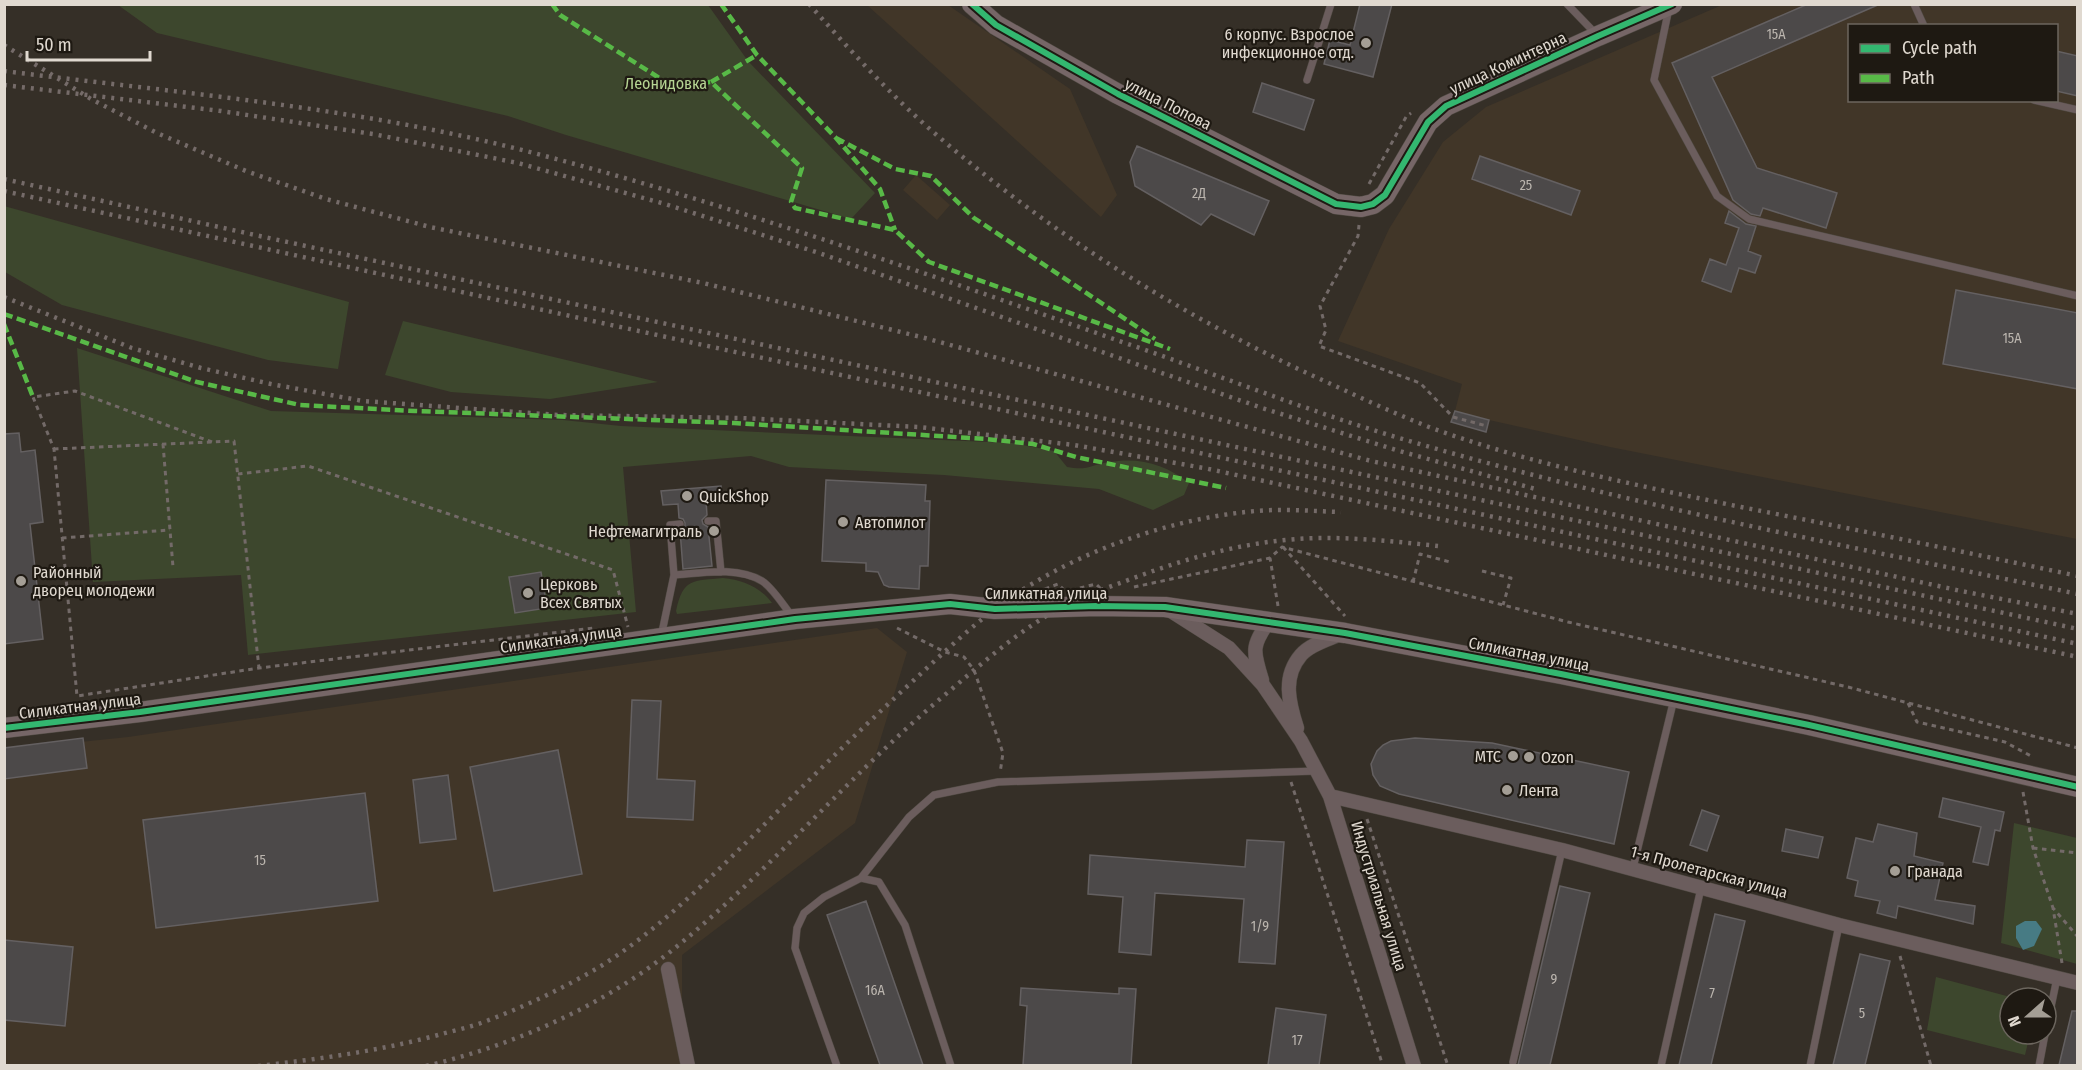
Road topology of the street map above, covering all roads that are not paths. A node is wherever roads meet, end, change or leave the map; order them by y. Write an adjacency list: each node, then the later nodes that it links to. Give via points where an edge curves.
1 (972, 4): 11 (street, улица Попова, via 996,25 1118,94 1336,204)
2 (1330, 4): 8 (lane)
3 (1567, 4): 7 (lane)
4 (1914, 4): 6 (lane)
5 (1669, 5): 7 (street, улица Коминтерна); 12 (lane, via 1654,80 1718,196 1749,219)
6 (1923, 24)
7 (1593, 28): 11 (street, улица Коминтерна, via 1446,106 1428,122 1385,195)
8 (1307, 80)
9 (2043, 102): 10 (lane)
10 (2078, 110)
11 (1361, 207)
12 (2078, 296)
13 (708, 521): 15 (lane, via 716,521)
14 (680, 524): 18 (lane, via 670,525)
15 (718, 541): 16 (lane); 19 (lane)
16 (710, 542)
17 (681, 544): 18 (lane)
18 (672, 545): 22 (lane)
19 (720, 556): 20 (lane); 23 (lane)
20 (711, 557)
21 (683, 559): 22 (lane)
22 (673, 560): 24 (lane)
23 (721, 572): 24 (lane); 27 (lane, via 763,581)
24 (674, 575): 29 (lane)
25 (1165, 607): 26 (street, Силикатная улица); 27 (street, Силикатная улица, via 995,609 950,604); 30 (street, Индустриальная улица, via 1229,648)
26 (1274, 614): 28 (street, Силикатная улица); 30 (street, Индустриальная улица, via 1257,638 1254,650)
27 (795, 619): 29 (street, Силикатная улица)
28 (1345, 633): 31 (street, Силикатная улица); 33 (street, Индустриальная улица, via 1301,654 1294,667 1287,686)
29 (661, 638): 32 (street, Силикатная улица)
30 (1263, 685): 33 (street, Индустриальная улица)
31 (1675, 697): 35 (street, Силикатная улица); 38 (lane)
32 (4, 728)
33 (1301, 741): 34 (street, Индустриальная улица)
34 (1317, 771): 36 (street, Индустриальная улица); 39 (lane, via 998,782 934,795 909,817)
35 (2078, 787)
36 (1330, 795): 37 (street, 1-я Пролетарская улица); 50 (street, Индустриальная улица)
37 (1562, 850): 38 (street, 1-я Пролетарская улица); 46 (lane)
38 (1633, 868): 40 (street, 1-я Пролетарская улица)
39 (861, 878): 48 (lane, via 824,897 804,914 797,928 795,948); 49 (lane, via 879,882 905,925)
40 (1701, 888): 41 (street, 1-я Пролетарская улица); 51 (lane)
41 (1839, 925): 43 (street, 1-я Пролетарская улица); 52 (lane)
42 (668, 969): 47 (street)
43 (2066, 980): 44 (lane)
44 (2058, 1001)
45 (2043, 1046): 53 (lane)
46 (1513, 1062)
47 (688, 1065)
48 (837, 1065)
49 (951, 1065)
50 (1414, 1065)
51 (1661, 1065)
52 (1810, 1065)
53 (2039, 1065)

